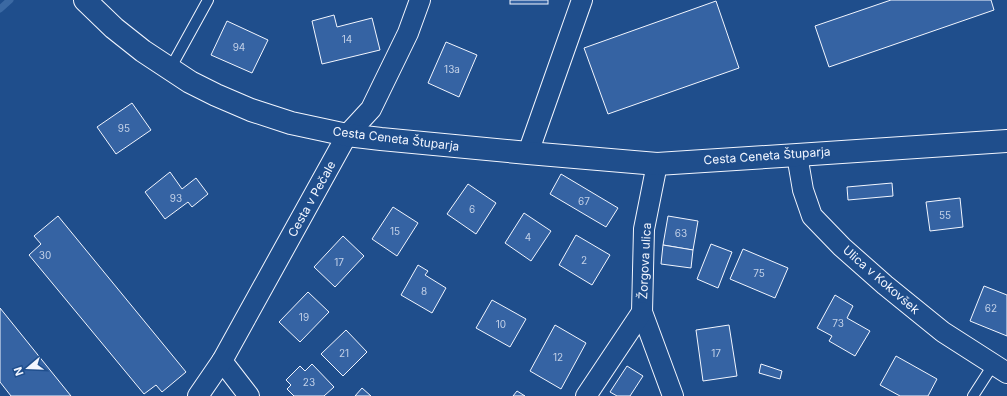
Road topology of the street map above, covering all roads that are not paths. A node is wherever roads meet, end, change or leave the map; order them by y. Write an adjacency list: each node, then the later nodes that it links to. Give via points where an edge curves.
1 (85, 0): 5 (street, Cesta Ceneta Štuparja, via 114,28)
2 (208, 0): 5 (lane)
3 (420, 0): 6 (street, Cesta v Pečale, via 408,33 371,109)
4 (582, 0): 8 (street)
5 (170, 69): 6 (street, Cesta Ceneta Štuparja, via 190,82 251,110)
6 (347, 134): 8 (street, Cesta Ceneta Štuparja); 12 (street, Cesta v Pečale)
7 (1007, 141): 9 (street, Cesta Ceneta Štuparja)
8 (528, 153): 10 (street, Cesta Ceneta Štuparja)
9 (797, 155): 10 (street, Cesta Ceneta Štuparja); 13 (street, Ulica v Kokovšek, via 803,190 812,216 902,299 943,332)
10 (657, 164): 11 (street, Žorgova ulica, via 644,230)
11 (642, 312): 16 (street, Žorgova ulica); 17 (street, Žorgova ulica)
12 (222, 360): 14 (street, Cesta v Pečale); 15 (street)
13 (1000, 369): 18 (lane)
14 (198, 396)
15 (249, 396)
16 (586, 396)
17 (673, 396)
18 (973, 396)

